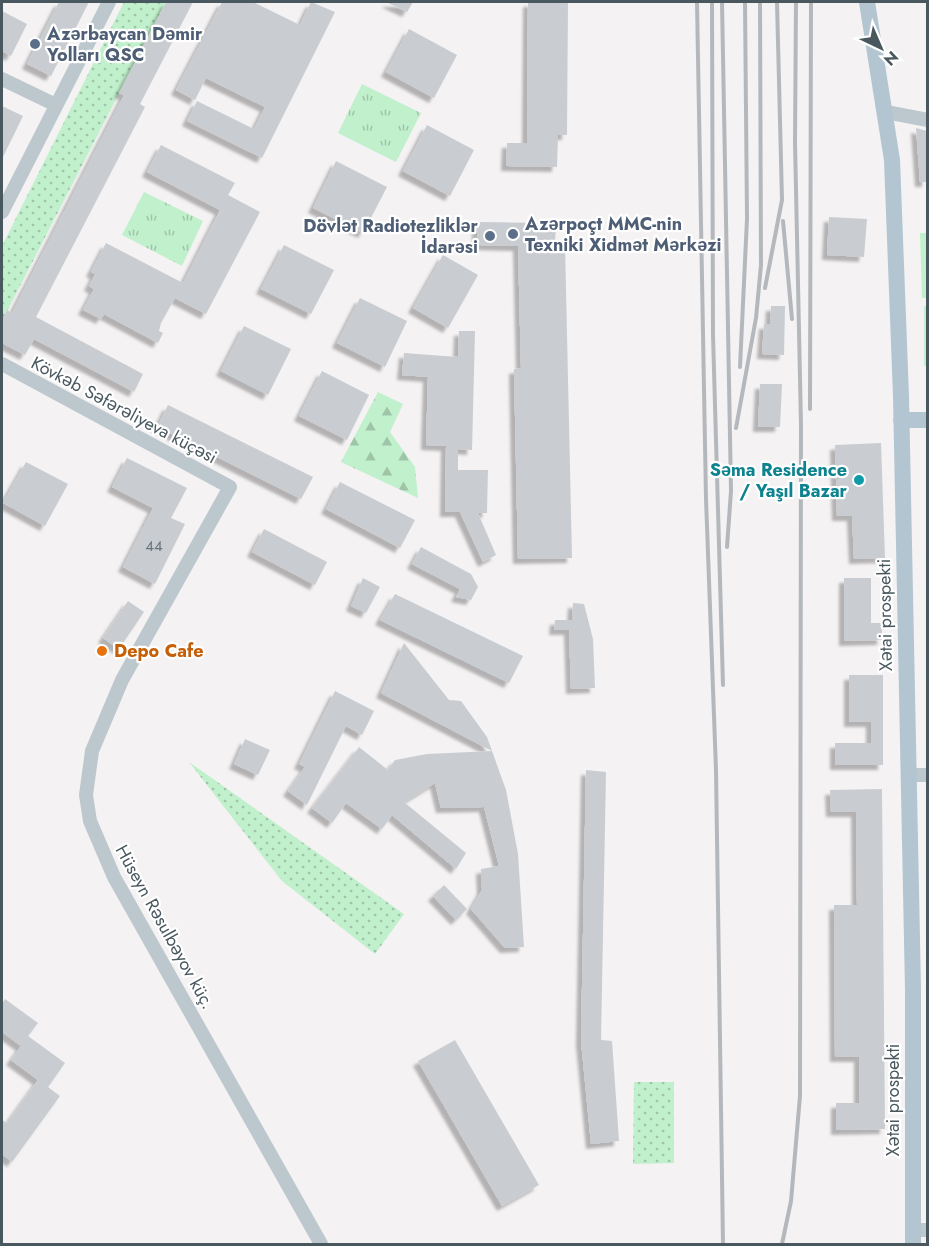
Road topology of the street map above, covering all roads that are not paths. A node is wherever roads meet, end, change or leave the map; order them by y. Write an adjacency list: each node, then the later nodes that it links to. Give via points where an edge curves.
1 (109, 2): 4 (street)
2 (867, 2): 5 (main road, Xətai prospekti)
3 (2, 79): 4 (street)
4 (56, 105): 7 (street)
5 (886, 112): 6 (street); 9 (main road, Xətai prospekti, via 892,160)
6 (927, 120)
7 (2, 212)
8 (2, 364): 11 (street, Kövkəb Səfərəliyeva küçəsi)
9 (901, 420): 10 (main road); 12 (main road, Xətai prospekti)
10 (927, 420)
11 (230, 487): 15 (street, Hüseyn Rəsulbəyov küç., via 110,703 92,751 86,795 90,821 114,877)
12 (908, 775): 13 (street); 14 (main road, Xətai prospekti)
13 (927, 775)
14 (918, 1235)
15 (321, 1245)

